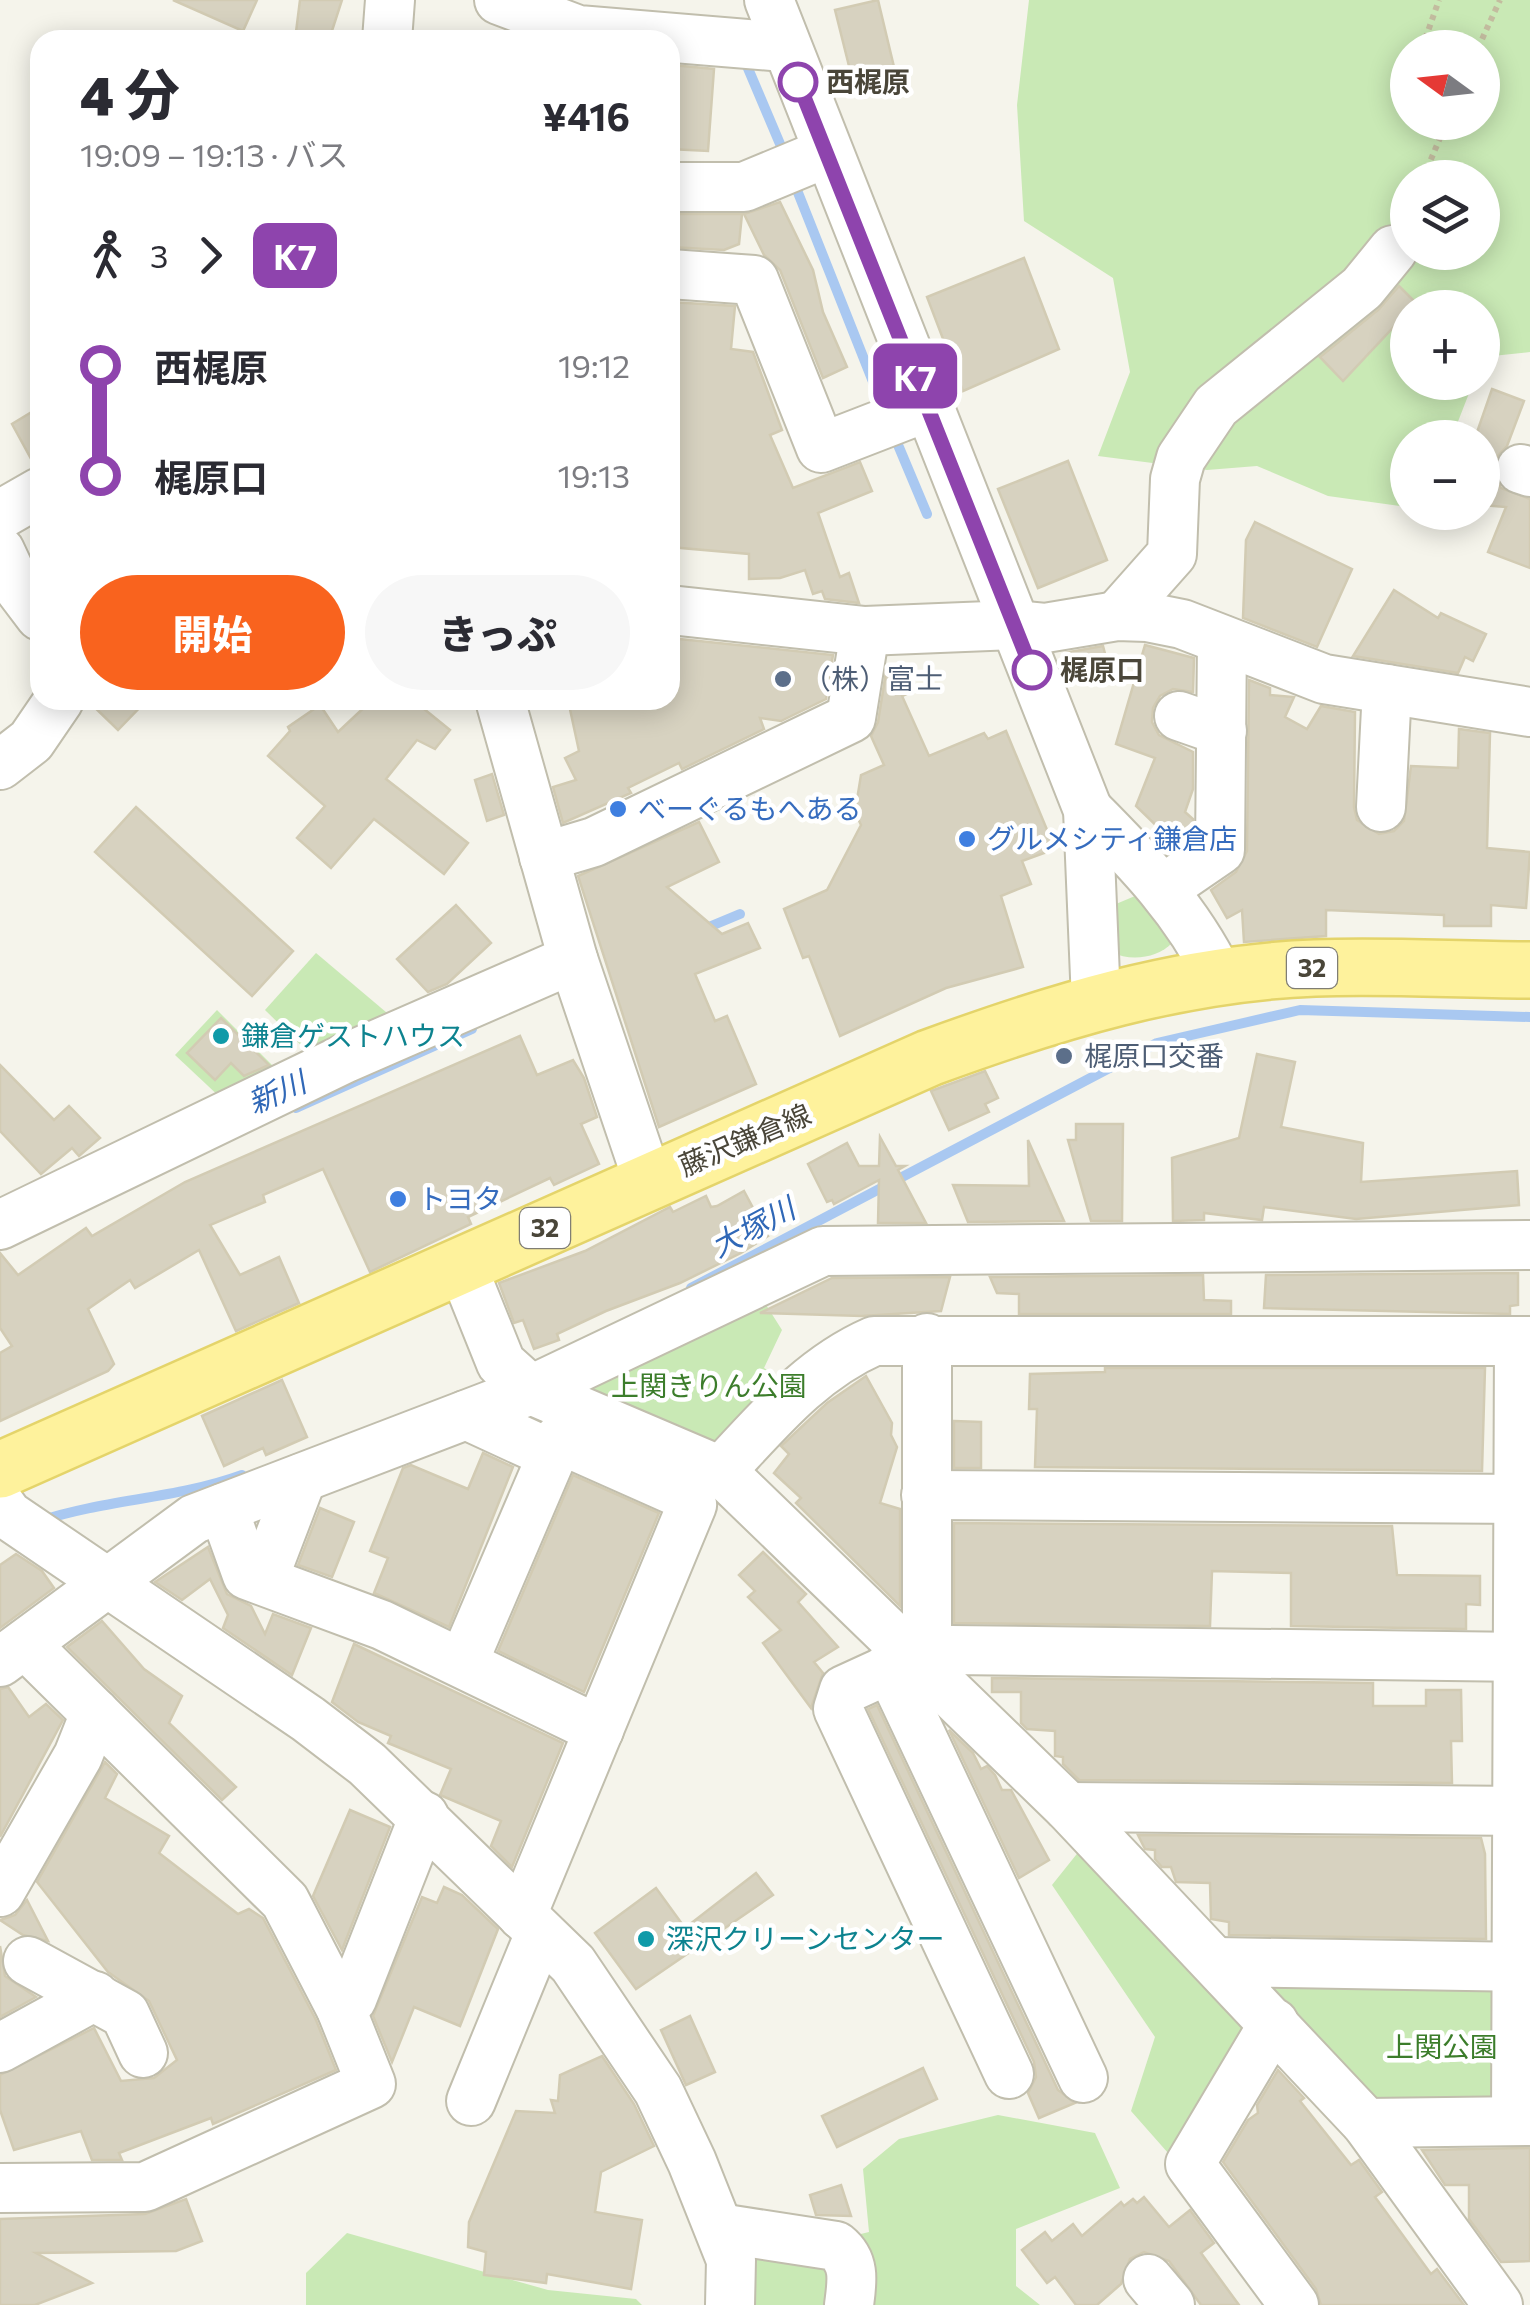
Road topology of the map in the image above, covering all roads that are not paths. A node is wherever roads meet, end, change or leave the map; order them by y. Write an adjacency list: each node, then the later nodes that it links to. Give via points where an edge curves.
1 (390, 0): 4 (street)
2 (499, 0): 5 (street)
3 (769, 0): 7 (street)
4 (388, 30)
5 (578, 30)
6 (680, 38): 7 (street)
7 (784, 47): 8 (street)
8 (826, 153): 9 (street, via 744,187); 12 (street)
9 (680, 187)
10 (1390, 254): 18 (street, via 1362,288 1216,406 1174,479 1172,554)
11 (680, 275): 12 (street, via 754,280 821,448)
12 (927, 407): 19 (street)
13 (30, 498): 14 (street)
14 (0, 515)
15 (0, 551): 16 (street)
16 (30, 603)
17 (680, 611): 20 (street)
18 (1117, 616): 19 (street, via 1045,628); 21 (street, via 1182,624)
19 (1014, 625): 20 (street); 28 (street)
20 (865, 631): 29 (street, via 852,718 594,842)
21 (1222, 640): 22 (street, via 1324,678); 30 (street, via 1200,723 1220,850)
22 (1387, 689): 25 (street); 27 (street)
23 (52, 710): 26 (street, via 31,741)
24 (503, 710): 29 (street)
25 (1530, 712)
26 (0, 765)
27 (1381, 807)
28 (1088, 810): 30 (street); 34 (street)
29 (544, 857): 31 (street)
30 (1162, 888): 33 (street, via 1200,938)
31 (573, 959): 35 (street); 36 (street, via 346,1058)
32 (1530, 970): 33 (main road, 藤沢鎌倉線 / 32, via 1315,968)
33 (1219, 977): 34 (main road, 藤沢鎌倉線 / 32)
34 (1096, 1001): 35 (main road, 藤沢鎌倉線 / 32, via 928,1058)
35 (648, 1181): 38 (main road, 藤沢鎌倉線 / 32)
36 (0, 1225)
37 (1530, 1245): 42 (street, via 823,1251)
38 (462, 1266): 42 (street, via 501,1363); 43 (main road, 藤沢鎌倉線 / 32)
39 (928, 1338): 40 (street); 44 (street, via 874,1341 824,1368); 46 (street)
40 (1524, 1341): 47 (street)
41 (466, 1414): 42 (street); 42 (street); 45 (street)
42 (549, 1420): 44 (street); 55 (street); 57 (street, via 685,1495 692,1505)
43 (0, 1470)
44 (721, 1471): 54 (street)
45 (302, 1478): 49 (street); 50 (street)
46 (926, 1496): 47 (street); 54 (street)
47 (1524, 1499): 53 (street)
48 (0, 1504): 51 (street)
49 (223, 1508): 50 (street, via 247,1575); 51 (street, via 194,1519)
50 (263, 1580): 55 (street)
51 (109, 1582): 52 (street); 60 (street, via 308,1719)
52 (13, 1653): 56 (street)
53 (1523, 1657): 54 (street); 59 (street)
54 (910, 1659): 58 (street); 71 (street, via 844,1690 838,1709); 72 (street)
55 (463, 1663): 57 (street)
56 (96, 1712): 61 (street); 67 (street, via 286,1901)
57 (599, 1730): 62 (street)
58 (1068, 1808): 59 (street); 64 (street)
59 (1523, 1811): 65 (street)
60 (424, 1816): 62 (street); 67 (street, via 352,1999)
61 (0, 1892)
62 (531, 1924): 73 (street); 77 (street, via 573,1964 658,2090)
63 (28, 1961): 66 (street)
64 (1216, 1962): 65 (street); 68 (street)
65 (1524, 1967): 74 (street)
66 (94, 1996): 69 (street); 70 (street, via 124,2014)
67 (341, 2009): 76 (street, via 369,2088 144,2187)
68 (1274, 2023): 75 (street); 81 (street, via 1190,2164)
69 (0, 2048)
70 (143, 2053)
71 (1009, 2074)
72 (1083, 2078)
73 (472, 2101)
74 (1523, 2121): 75 (street)
75 (1366, 2122): 78 (street)
76 (0, 2188)
77 (719, 2228): 79 (street, via 731,2260); 80 (street, via 836,2246 853,2275)
78 (1504, 2291)
79 (730, 2305)
80 (848, 2305)
81 (1294, 2305)

